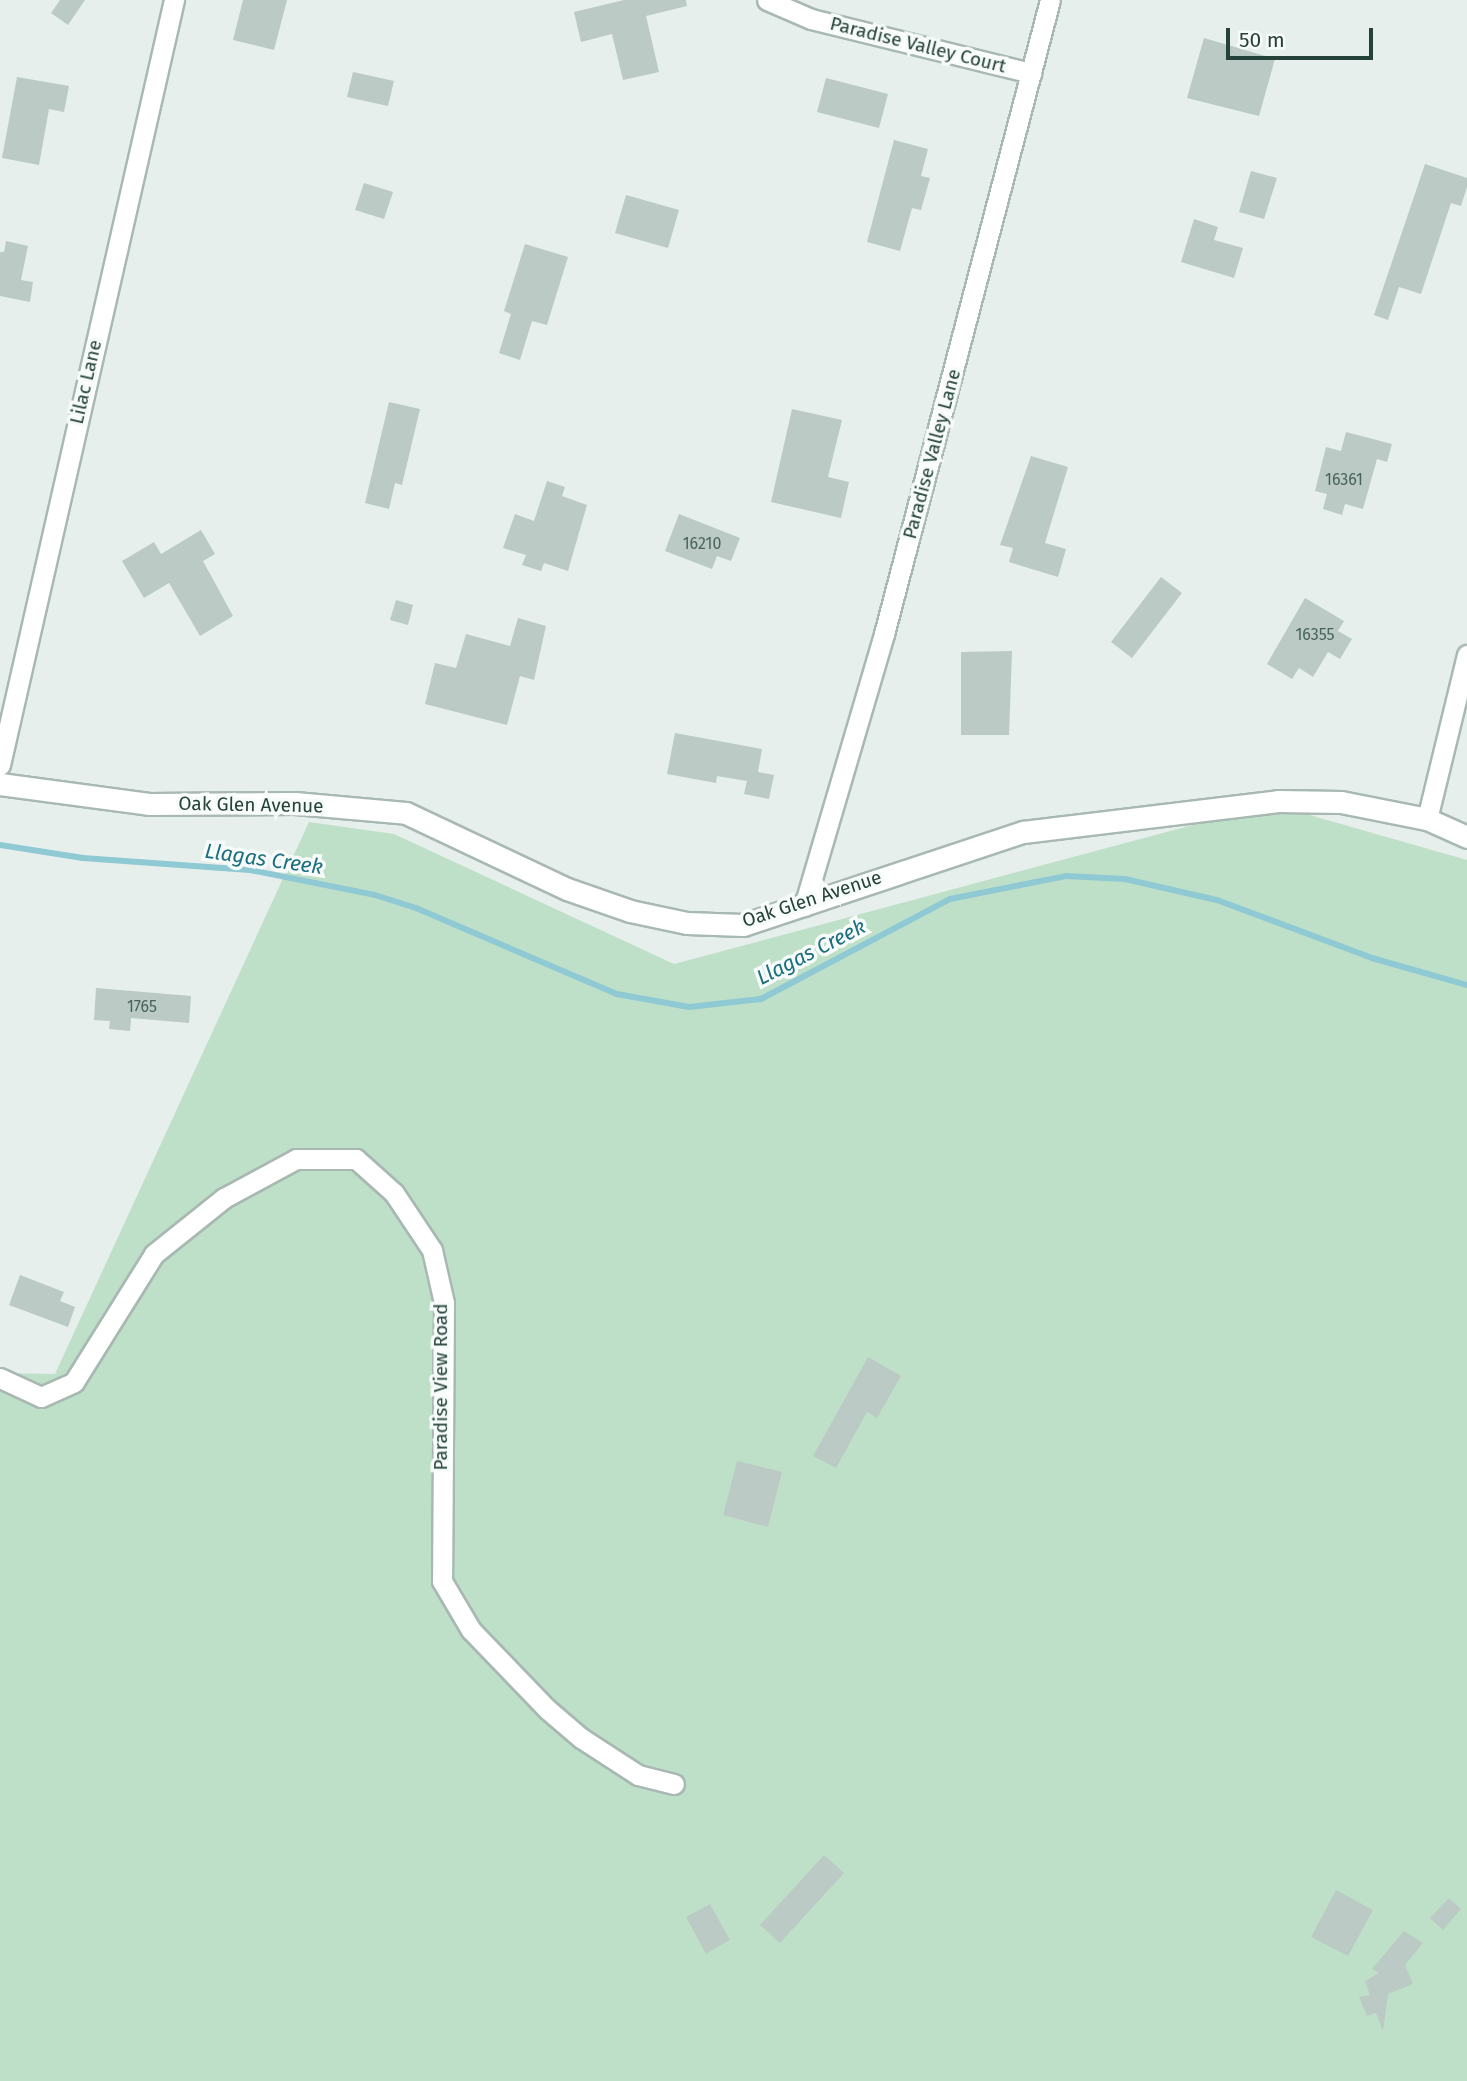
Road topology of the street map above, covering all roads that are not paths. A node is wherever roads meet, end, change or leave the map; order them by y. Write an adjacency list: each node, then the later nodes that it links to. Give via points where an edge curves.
1 (174, 0): 6 (street, Lilac Lane)
2 (767, 0): 4 (street, Paradise Valley Court, via 811,19)
3 (1050, 0): 4 (street, Paradise Valley Lane)
4 (1031, 73): 10 (street, Paradise Valley Lane, via 884,634)
5 (1467, 655): 8 (street)
6 (0, 765)
7 (0, 784): 10 (street, Oak Glen Avenue, via 149,804 295,803 405,814 567,889 629,911 687,923 743,925)
8 (1427, 819): 9 (street, Oak Glen Avenue); 10 (street, Oak Glen Avenue, via 1340,802 1278,801 1023,832)
9 (1467, 837)
10 (804, 906)
11 (0, 1378): 12 (street, Paradise View Road, via 41,1396 74,1382 155,1254 224,1198 296,1159 356,1159 394,1193 432,1250 443,1303 442,1581 471,1630 547,1709 581,1738 638,1775)
12 (674, 1784)

